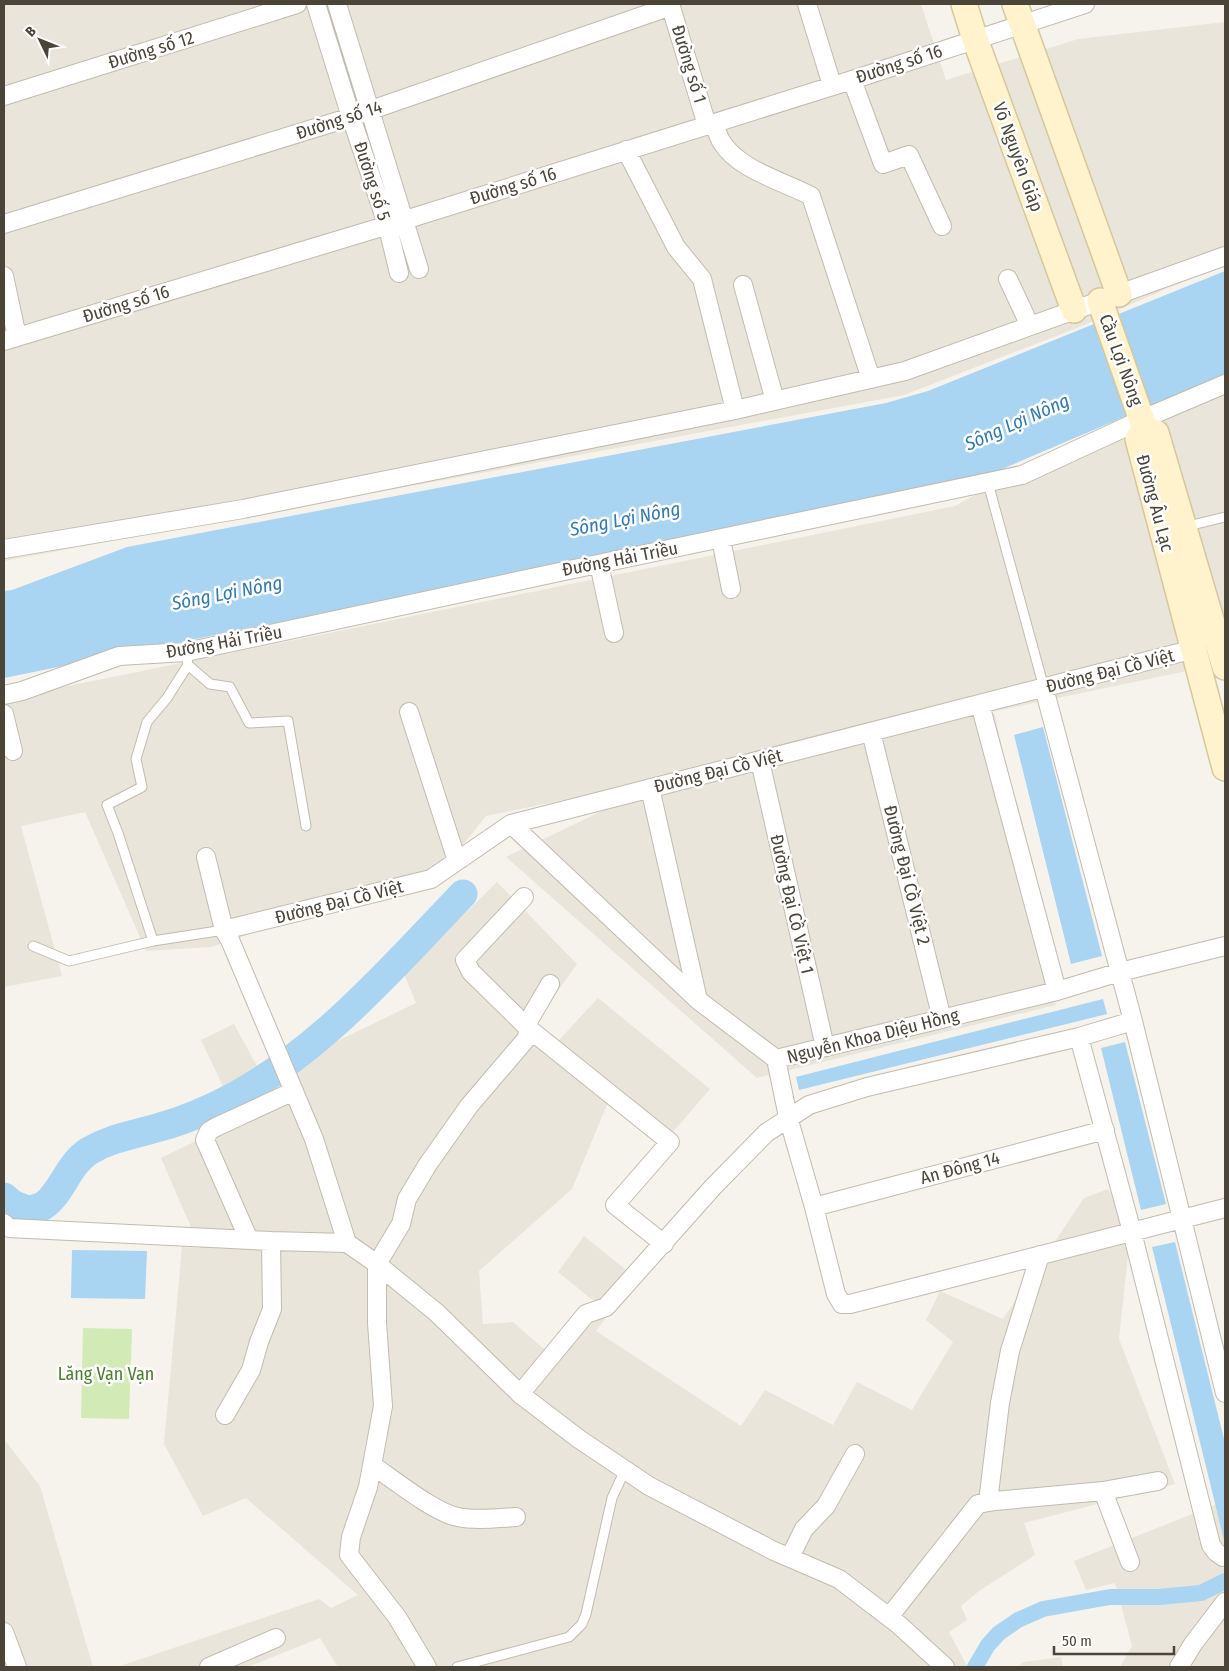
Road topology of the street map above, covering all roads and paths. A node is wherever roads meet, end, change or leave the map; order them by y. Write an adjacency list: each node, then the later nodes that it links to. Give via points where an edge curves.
1 (298, 4): 12 (street, Đường số 12)
2 (316, 4): 14 (street, Đường số 5)
3 (337, 4): 13 (street, Đường số 5)
4 (807, 4): 11 (street)
5 (964, 4): 9 (street, Võ Nguyên Giáp)
6 (1085, 4): 8 (street, Đường số 16)
7 (671, 5): 13 (street, Đường số 14); 15 (street, Đường số 1)
8 (1018, 15): 9 (street, Đường số 16); 27 (street)
9 (975, 39): 10 (street, Đường số 16); 28 (street, Võ Nguyên Giáp)
10 (852, 80): 11 (street, Đường số 16); 20 (street, via 883,164 909,155)
11 (832, 85): 15 (street, Đường số 16)
12 (4, 96)
13 (370, 111): 14 (street, Đường số 14); 17 (street, Đường số 5)
14 (351, 117): 18 (street, Đường số 14); 19 (street, Đường số 5)
15 (711, 124): 16 (street, Đường số 16); 31 (street, Đường số 1, via 734,155 756,171 811,196)
16 (626, 150): 17 (street, Đường số 16); 34 (street, via 676,247 702,279)
17 (405, 220): 19 (street, Đường số 16); 22 (street, Đường số 5)
18 (4, 224)
19 (387, 224): 23 (street, Đường số 5); 30 (street, Đường số 16)
20 (942, 226)
21 (1225, 256): 27 (street)
22 (419, 269)
23 (399, 273)
24 (4, 276): 30 (street)
25 (1008, 279): 29 (street)
26 (743, 286): 33 (street)
27 (1108, 304): 28 (street); 35 (street, Cầu Lợi Nông)
28 (1074, 310): 29 (street)
29 (1030, 326): 31 (street, via 905,371)
30 (10, 339)
31 (872, 379): 33 (street)
32 (1225, 384): 35 (street, Đường Hải Triều)
33 (776, 400): 34 (street)
34 (735, 410): 40 (street, via 244,509)
35 (1142, 418): 36 (street, Đường Hải Triều, via 1022,475); 38 (street, Đường Âu Lạc, via 1156,433); 45 (street, Đường Âu Lạc, via 1138,439)
36 (988, 482): 39 (street, Đường Hải Triều); 48 (lane)
37 (1225, 517): 38 (lane)
38 (1184, 527): 44 (street, Đường Âu Lạc)
39 (721, 539): 41 (street, Đường Hải Triều); 42 (street)
40 (4, 549)
41 (599, 564): 43 (street); 46 (street, Đường Hải Triều)
42 (731, 589)
43 (614, 633)
44 (1222, 642): 45 (street, Đường Đại Cồ Việt); 47 (street, Đường Âu Lạc)
45 (1194, 649): 48 (street, Đường Đại Cồ Việt); 56 (street, Đường Âu Lạc)
46 (187, 659): 49 (street, Đường Hải Triều, via 118,656); 59 (lane, via 210,684 230,687 249,724 288,721); 64 (lane, via 167,698 147,722 136,759 142,787 107,805)
47 (1225, 668)
48 (1044, 688): 50 (street, Đường Đại Cồ Việt); 67 (street)
49 (4, 695)
50 (980, 704): 53 (street, Đường Đại Cồ Việt); 69 (street)
51 (408, 712): 61 (street)
52 (4, 714): 54 (street)
53 (871, 732): 55 (street, Đường Đại Cồ Việt); 71 (street, Đường Đại Cồ Việt 2)
54 (13, 751)
55 (760, 760): 57 (street, Đường Đại Cồ Việt); 75 (street, Đường Đại Cồ Việt 1)
56 (1225, 768)
57 (650, 788): 58 (street, Đường Đại Cồ Việt); 70 (street)
58 (511, 824): 61 (street, Đường Đại Cồ Việt); 70 (street, Nguyễn Khoa Diệu Hồng)
59 (306, 826)
60 (206, 857): 63 (street)
61 (457, 861): 63 (street, Đường Đại Cồ Việt, via 431,879)
62 (524, 896): 73 (street, via 465,960 471,972)
63 (224, 930): 64 (lane); 77 (street)
64 (153, 941): 65 (lane, via 68,962)
65 (33, 946)
66 (1225, 946): 67 (street, Nguyễn Khoa Diệu Hồng)
67 (1120, 972): 69 (street, Nguyễn Khoa Diệu Hồng); 72 (street)
68 (550, 984): 73 (street, via 529,1020)
69 (1057, 991): 71 (street, Nguyễn Khoa Diệu Hồng)
70 (698, 1000): 76 (street, Nguyễn Khoa Diệu Hồng)
71 (942, 1019): 75 (street, Nguyễn Khoa Diệu Hồng)
72 (1133, 1021): 74 (street); 82 (street)
73 (528, 1028): 88 (street, via 670,1142 616,1205); 90 (street, via 527,1038 468,1106 428,1164 407,1199 401,1224)
74 (1079, 1037): 78 (street, via 867,1087 809,1105); 79 (street)
75 (825, 1047): 76 (street, Nguyễn Khoa Diệu Hồng)
76 (776, 1059): 78 (street)
77 (291, 1085): 85 (street, via 209,1131 205,1140); 87 (street, via 314,1139)
78 (788, 1117): 80 (street); 88 (street, via 766,1133 713,1187)
79 (1105, 1130): 80 (street, An Đông 14); 84 (street)
80 (814, 1207): 89 (street, via 836,1294 842,1304)
81 (1225, 1208): 82 (street)
82 (1182, 1219): 84 (street); 92 (street)
83 (5, 1228): 85 (street)
84 (1132, 1232): 89 (street); 101 (street, via 1211,1545)
85 (248, 1240): 86 (street)
86 (271, 1242): 87 (street); 93 (street, via 272,1309 252,1370)
87 (347, 1243): 90 (street)
88 (664, 1244): 91 (street, via 606,1307 586,1314)
89 (1040, 1255): 99 (street, via 1010,1351)
90 (377, 1264): 91 (street, via 437,1313); 95 (street, via 383,1406)
91 (520, 1394): 96 (street)
92 (1225, 1394)
93 (225, 1415)
94 (855, 1454): 102 (street, via 826,1506 804,1529)
95 (372, 1465): 100 (street, via 442,1512 457,1518); 110 (street, via 351,1537 349,1555 397,1617)
96 (625, 1470): 102 (street, via 649,1486); 111 (lane, via 612,1498 582,1624 570,1637)
97 (1158, 1481): 98 (street)
98 (1103, 1491): 99 (street); 103 (street)
99 (988, 1502): 105 (street, via 978,1504)
100 (516, 1517)
101 (1225, 1556)
102 (790, 1557): 105 (street, via 839,1579)
103 (1130, 1562)
104 (1225, 1602): 113 (street)
105 (889, 1616): 112 (street)
106 (4, 1632): 108 (street)
107 (276, 1638): 109 (street)
108 (17, 1667)
109 (209, 1667)
110 (427, 1667)
111 (456, 1667)
112 (946, 1667)
113 (1179, 1667)

